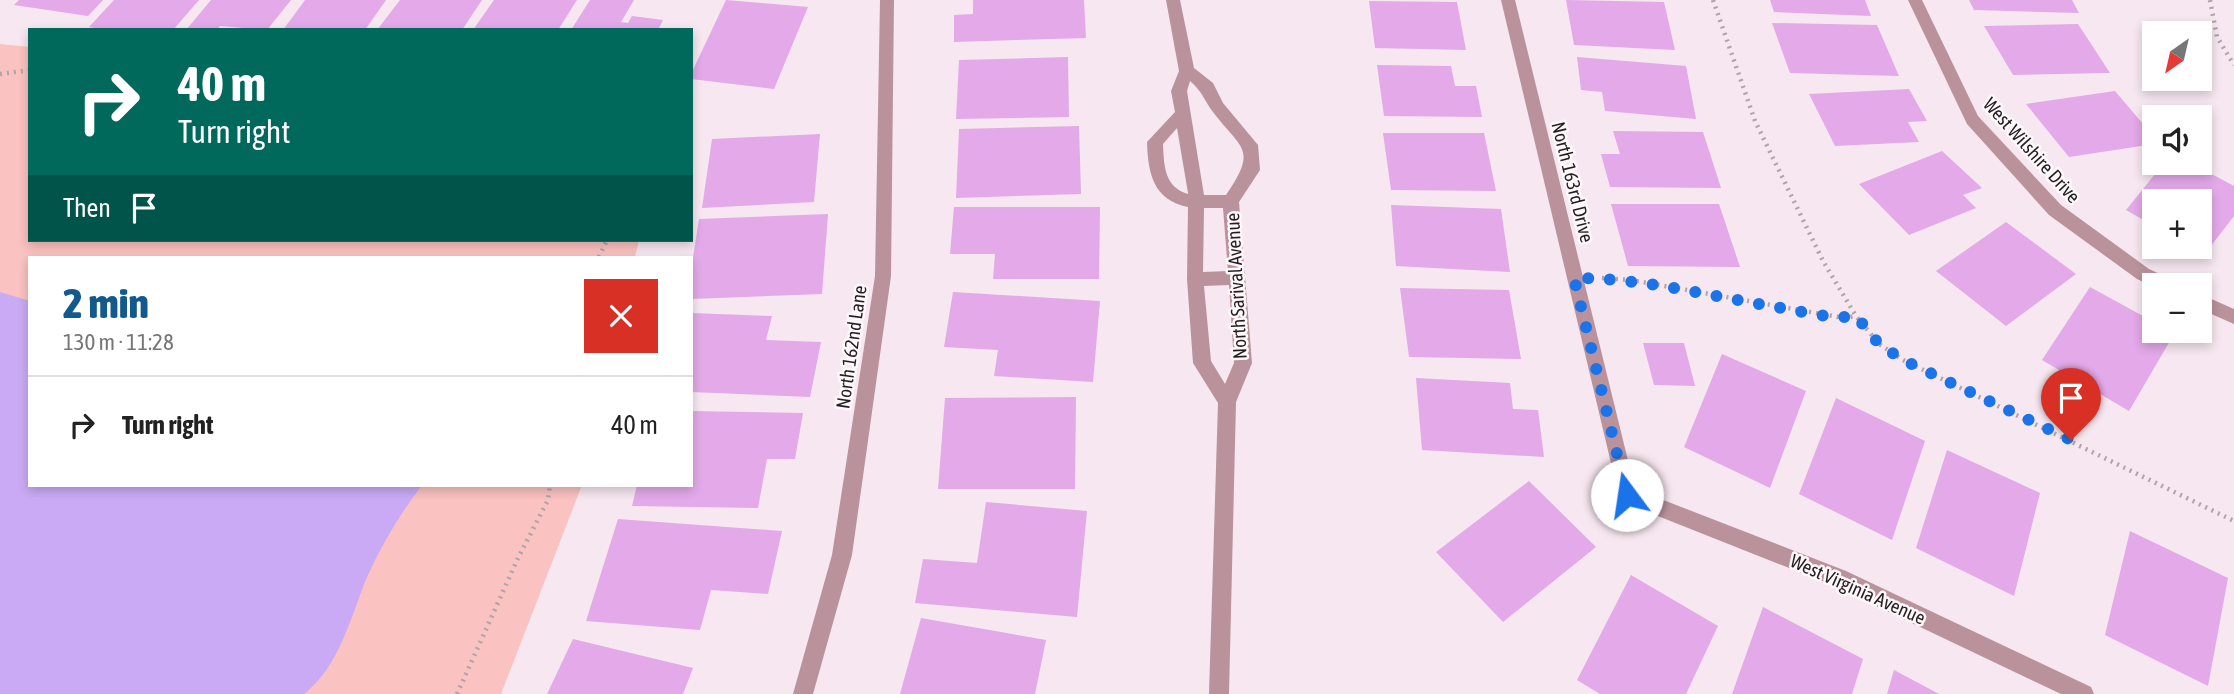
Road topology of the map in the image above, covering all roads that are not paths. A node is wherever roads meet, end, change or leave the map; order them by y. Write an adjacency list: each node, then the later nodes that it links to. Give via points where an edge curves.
1 (887, 0): 16 (street, North 162nd Lane, via 883,276 842,555)
2 (1173, 0): 5 (street, North Sarival Avenue)
3 (1508, 0): 15 (street, North 163rd Drive)
4 (1915, 0): 9 (street, West Wilshire Drive, via 1972,120 2055,211)
5 (1187, 71): 6 (street, North Sarival Avenue, via 1179,91); 7 (street, North Sarival Avenue, via 1208,88 1250,145 1252,170)
6 (1181, 115): 8 (street, North Sarival Avenue); 8 (street, North Sarival Avenue, via 1154,142 1154,166 1166,193)
7 (1231, 201): 8 (street); 10 (street, North Sarival Avenue)
8 (1197, 203): 11 (street, North Sarival Avenue)
9 (2142, 273)
10 (1236, 278): 11 (street); 14 (street, North Sarival Avenue, via 1243,363)
11 (1195, 279): 14 (street, North Sarival Avenue, via 1202,363)
12 (2212, 307): 13 (street)
13 (2234, 317)
14 (1227, 402): 17 (street, North Sarival Avenue)
15 (1627, 495): 18 (street, West Virginia Avenue, via 1839,578)
16 (803, 694)
17 (1219, 694)
18 (2084, 694)

